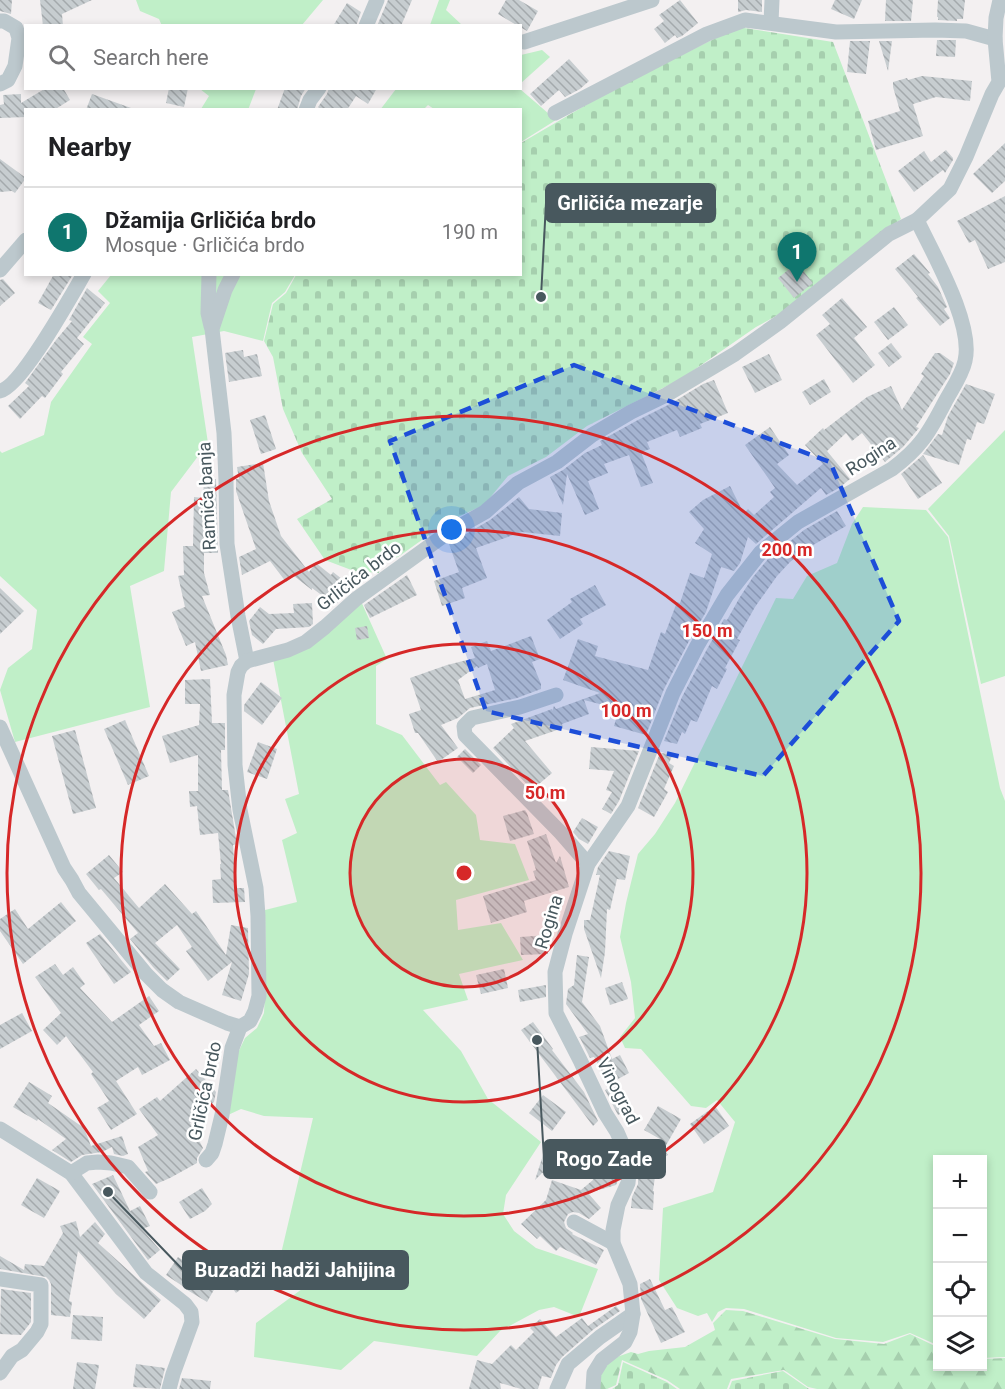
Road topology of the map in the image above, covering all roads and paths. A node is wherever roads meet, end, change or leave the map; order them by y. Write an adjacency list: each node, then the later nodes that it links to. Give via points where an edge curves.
1 (377, 0): 7 (street)
2 (652, 0): 9 (street)
3 (772, 0): 6 (street)
4 (1000, 0): 8 (street)
5 (0, 21): 11 (street, via 16,28 19,38 15,66 8,80)
6 (771, 22): 8 (street, via 836,32 966,31); 14 (street, via 745,20 707,34)
7 (367, 24)
8 (995, 39): 10 (street)
9 (524, 42)
10 (1002, 83): 15 (street, via 992,94 950,189)
11 (0, 84)
12 (318, 90): 13 (street)
13 (307, 108)
14 (555, 113)
15 (916, 220): 23 (street, Grličića brdo, via 889,234 735,354 592,435 557,462 518,483 486,512 446,534 356,599 306,642); 26 (street, Rogina, via 957,305 966,339 965,361 957,379 927,436 904,460 798,522 761,552 739,580 673,693 628,806)
16 (24, 242): 17 (street)
17 (0, 270)
18 (83, 276): 22 (street, via 30,361 7,390)
19 (209, 276): 21 (street, Ramića banja, via 208,313)
20 (232, 276): 21 (street, Ramića banja)
21 (212, 329): 23 (street, Ramića banja, via 224,433 227,544)
22 (0, 391)
23 (247, 661): 28 (street, Grličića brdo, via 236,682 234,735 240,810 256,888 258,996 250,1021)
24 (556, 695): 26 (street, via 472,718 464,726 465,735)
25 (0, 727): 28 (street, via 79,893 162,990 179,1002)
26 (588, 864): 27 (street, Rogina, via 555,972)
27 (556, 993): 34 (street, Vinograd, via 556,1013 627,1155 628,1183 614,1219)
28 (240, 1027): 30 (street, Grličića brdo, via 232,1048 215,1144)
29 (0, 1129): 31 (street)
30 (206, 1160)
31 (70, 1173): 32 (street, via 98,1161 128,1167); 38 (street, via 146,1273 191,1312 192,1322)
32 (150, 1192)
33 (574, 1222): 34 (street)
34 (613, 1244): 36 (street, Vinograd, via 630,1284)
35 (0, 1279): 37 (street, via 41,1285 41,1324)
36 (633, 1314): 39 (street, via 568,1364); 40 (street, via 625,1342 602,1360 594,1373)
37 (0, 1373)
38 (169, 1389)
39 (557, 1389)
40 (593, 1389)

